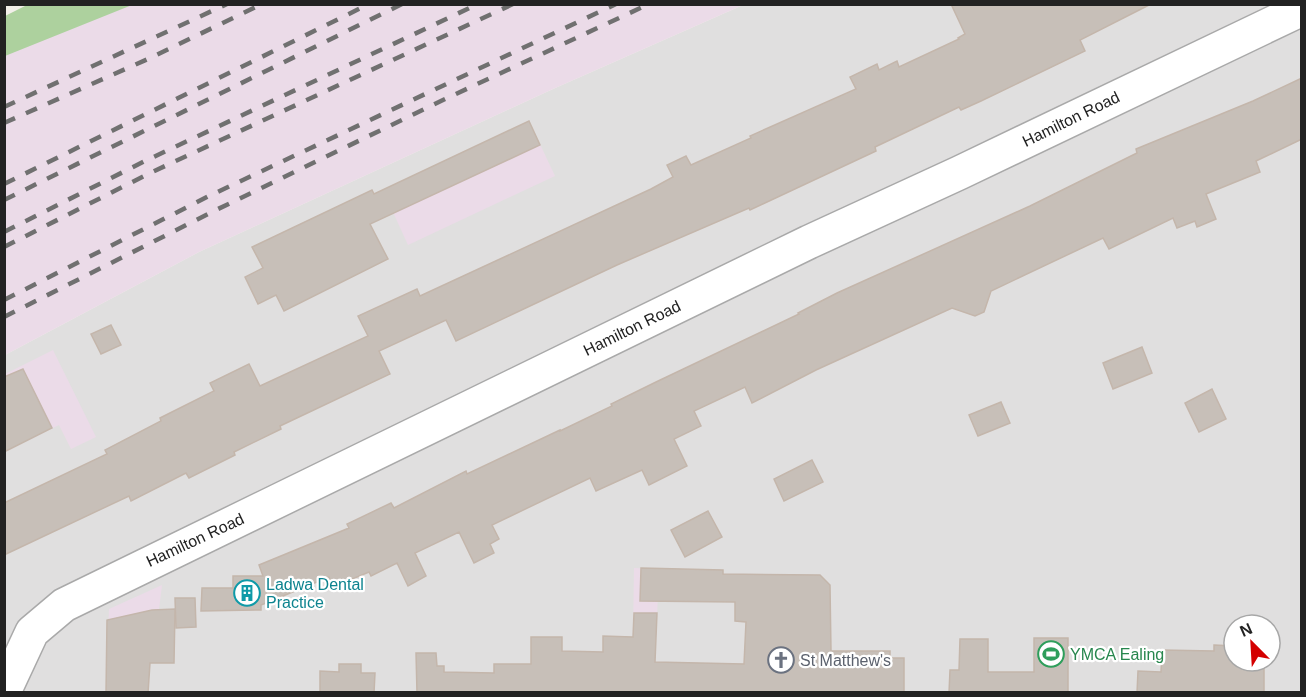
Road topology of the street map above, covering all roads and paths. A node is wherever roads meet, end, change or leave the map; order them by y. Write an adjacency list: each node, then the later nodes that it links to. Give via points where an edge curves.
1 (1302, 9): 2 (street, Hamilton Road, via 809,242 64,604 32,632)
2 (4, 692)

